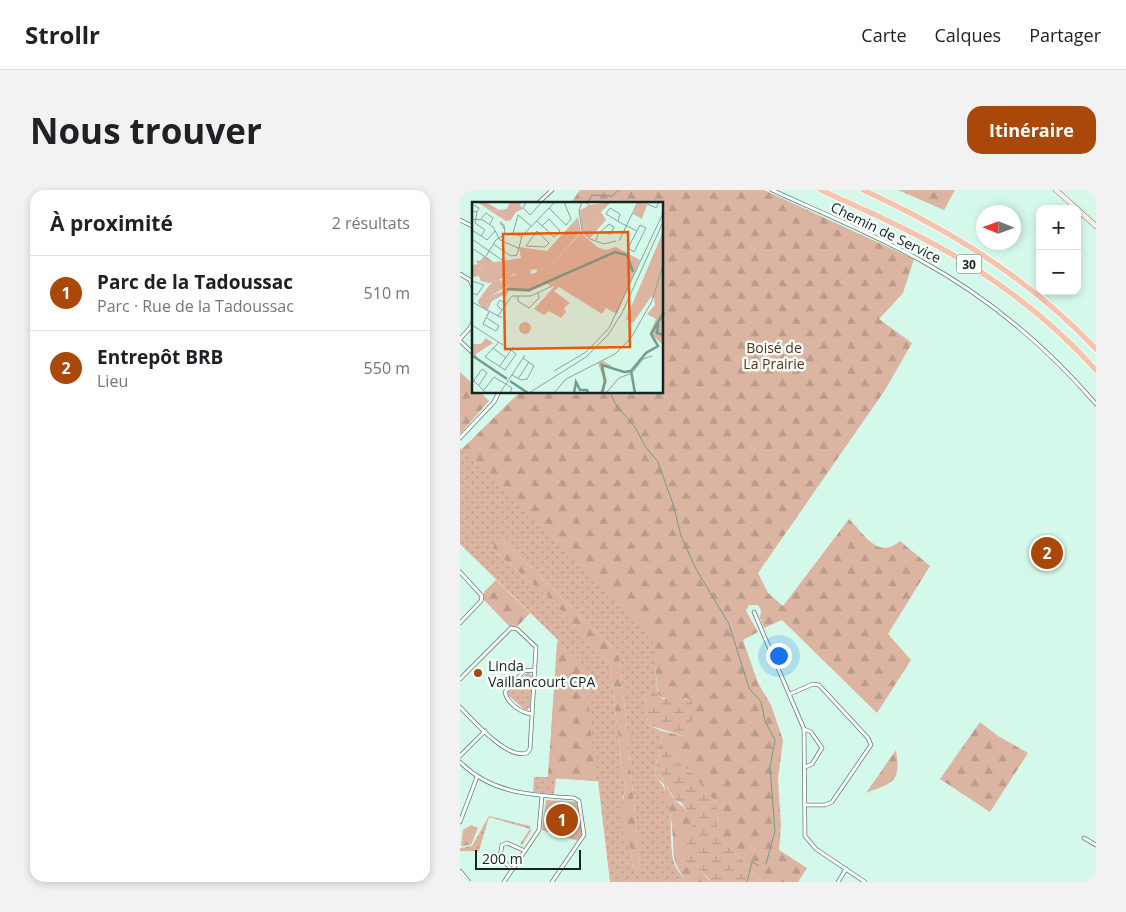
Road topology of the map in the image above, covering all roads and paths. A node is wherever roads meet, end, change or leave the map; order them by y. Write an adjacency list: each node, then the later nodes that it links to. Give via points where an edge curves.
1 (552, 190): 6 (street)
2 (772, 190): 20 (street, Chemin de Service, via 909,254 973,292 1029,335)
3 (821, 190): 18 (highway, 30, via 919,236 978,270 1037,314)
4 (863, 190): 16 (highway, 30, via 929,222 994,261 1047,302)
5 (1056, 190): 7 (main road)
6 (539, 202)
7 (1073, 205)
8 (1081, 213): 11 (main road)
9 (460, 220): 10 (street)
10 (472, 226)
11 (1096, 226)
12 (460, 274): 13 (street)
13 (472, 285)
14 (472, 324): 15 (street)
15 (460, 340): 17 (street)
16 (1096, 349)
17 (472, 352)
18 (1096, 370)
19 (498, 394): 21 (street, via 493,404)
20 (1096, 404)
21 (460, 438)
22 (460, 572): 24 (street, via 482,598)
23 (754, 612): 27 (street)
24 (460, 622)
25 (536, 670): 26 (street, via 536,647 519,630 512,628); 29 (street); 29 (street, via 524,671 505,693 522,712)
26 (460, 679)
27 (790, 694): 30 (street); 37 (street, via 813,684 819,685 871,745 832,802)
28 (460, 707): 31 (street)
29 (532, 714): 31 (street, via 530,749 526,754 505,748)
30 (804, 729): 34 (street); 34 (street, via 811,732 822,748 812,764)
31 (485, 732): 32 (street)
32 (460, 756)
33 (460, 762): 35 (street)
34 (805, 767): 37 (street)
35 (477, 777): 36 (street, via 506,791); 38 (street)
36 (542, 796): 41 (street, via 540,828); 47 (street, via 578,800 581,804 584,836)
37 (805, 805): 42 (street, via 804,830 808,842)
38 (460, 822)
39 (1084, 838): 40 (street)
40 (1096, 845)
41 (526, 851): 43 (street); 43 (street, via 507,843 502,845 500,855)
42 (846, 869): 48 (street); 49 (street)
43 (512, 870): 46 (street)
44 (460, 871): 45 (street)
45 (469, 882)
46 (504, 882)
47 (552, 882)
48 (838, 882)
49 (865, 882)

